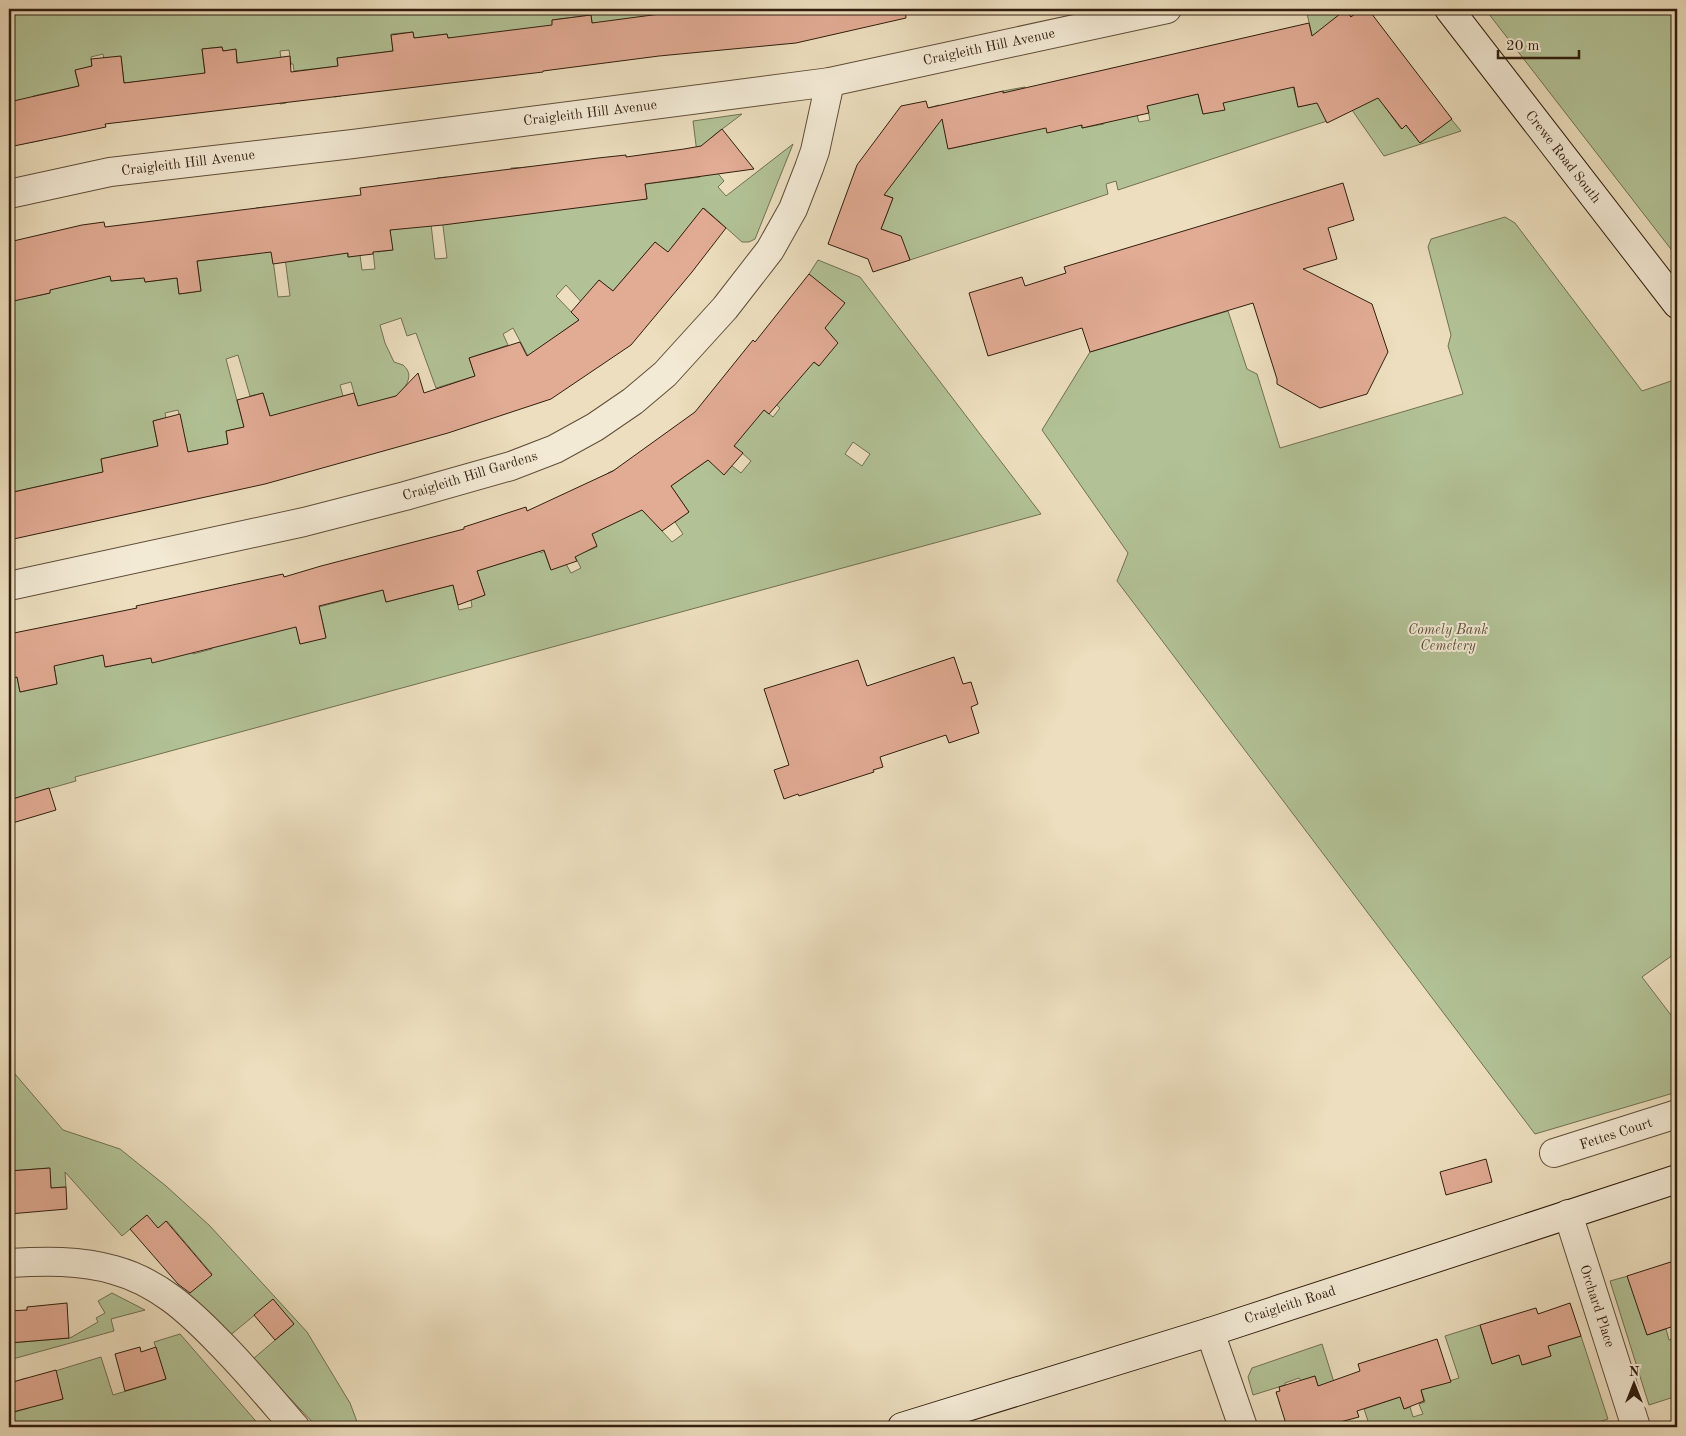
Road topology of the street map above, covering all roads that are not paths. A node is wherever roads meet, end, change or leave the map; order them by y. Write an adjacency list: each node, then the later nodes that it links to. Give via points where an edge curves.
1 (1167, 9): 3 (street, Craigleith Hill Avenue)
2 (1449, 9): 5 (street, Crewe Road South)
3 (830, 82): 4 (street, Craigleith Hill Avenue, via 110,172); 6 (street, Craigleith Hill Gardens, via 810,168 793,209 770,250 725,308 665,374 595,427 511,466 405,496 304,522)
4 (9, 194)
5 (1677, 304)
6 (9, 586)
7 (1677, 1114): 8 (street, Fettes Court)
8 (1554, 1153)
9 (1677, 1179): 10 (street, Craigleith Road)
10 (1568, 1214): 12 (street, Craigleith Road); 16 (street, Orchard Place)
11 (9, 1263): 13 (street, via 65,1262 100,1266 152,1285 197,1319)
12 (1210, 1332): 14 (street, Craigleith Road); 15 (street)
13 (295, 1427)
14 (902, 1427)
15 (1243, 1427)
16 (1636, 1427)

